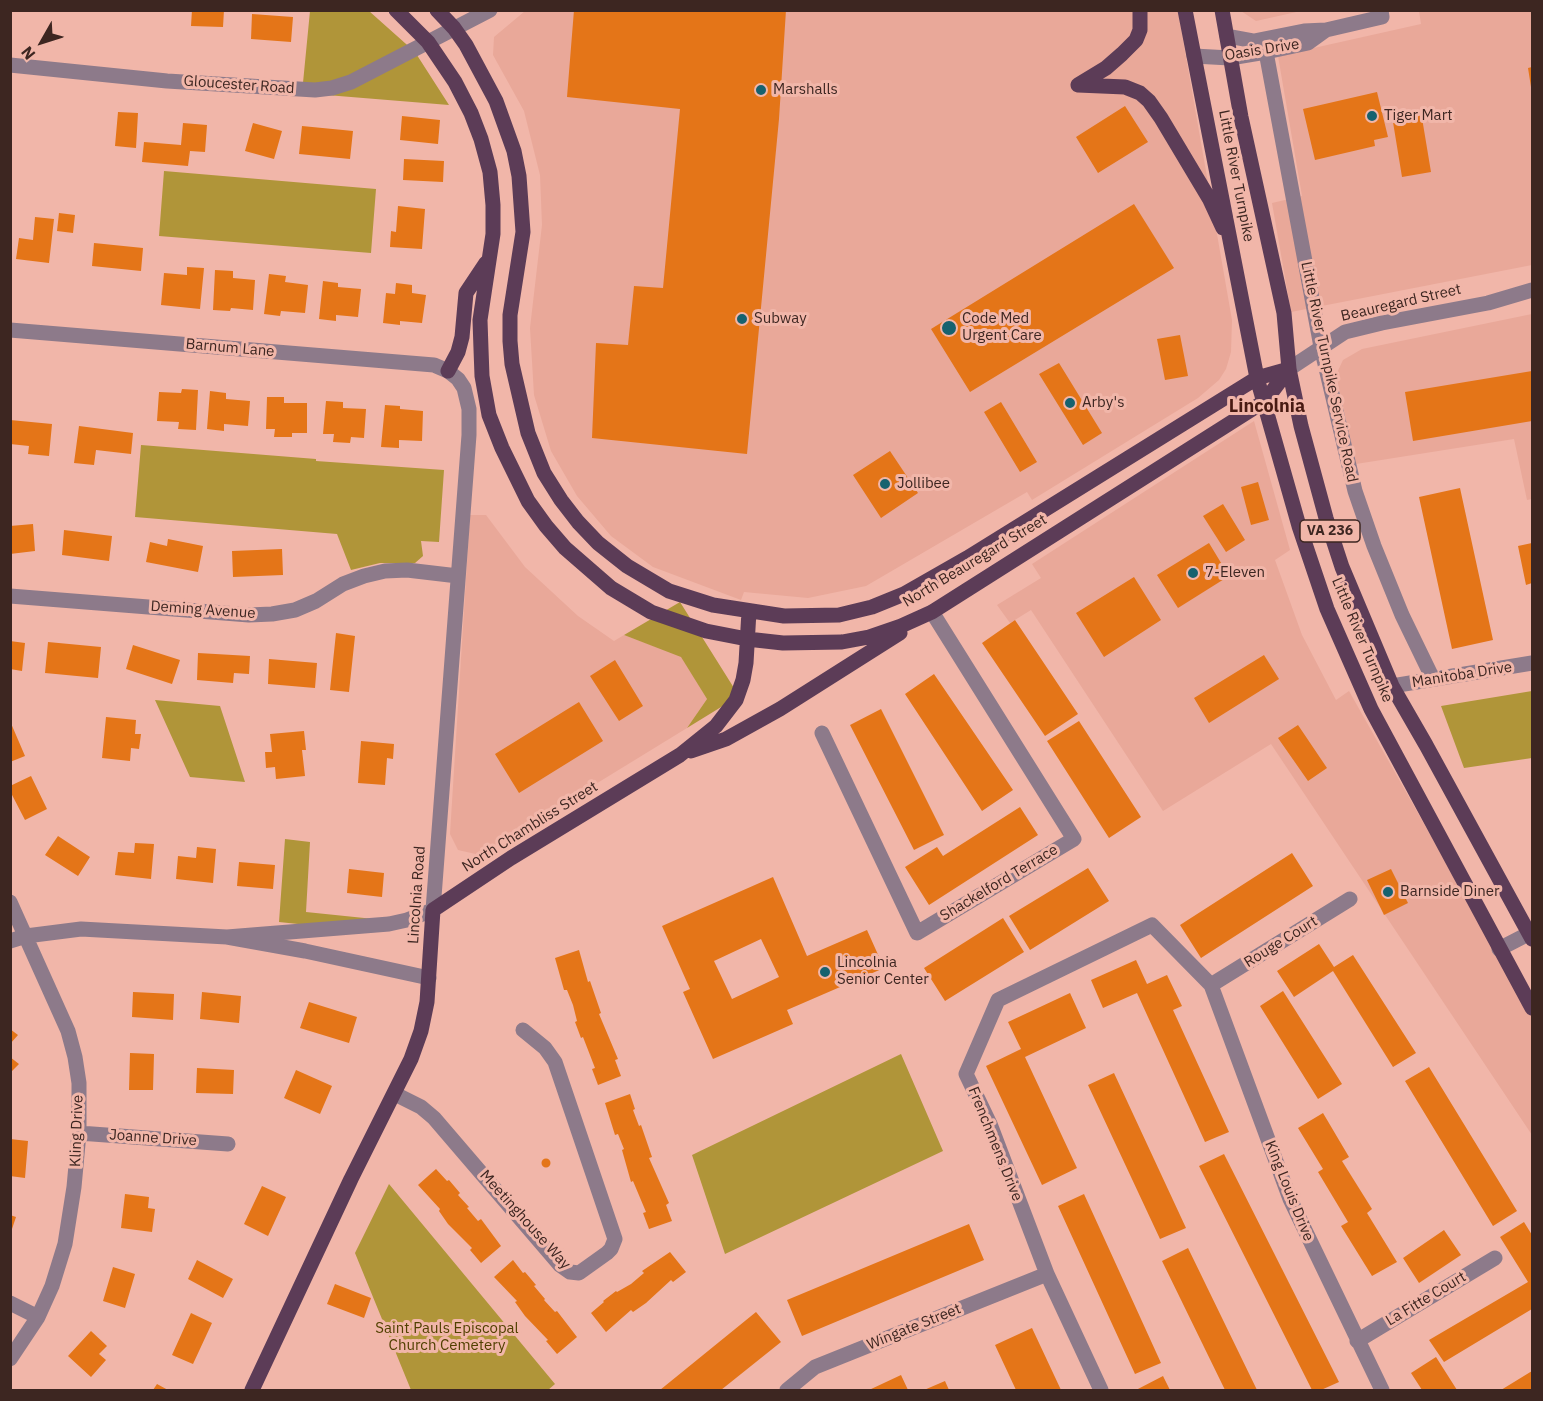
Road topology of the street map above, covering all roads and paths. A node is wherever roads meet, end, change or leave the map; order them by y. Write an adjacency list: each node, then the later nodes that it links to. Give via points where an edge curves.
1 (396, 10): 11 (main road, North Beauregard Street)
2 (437, 10): 8 (main road, North Beauregard Street)
3 (490, 10): 8 (street)
4 (1140, 10): 16 (main road, via 1136,40 1106,68 1078,85 1125,87 1149,101 1210,200)
5 (1185, 10): 13 (main road, Little River Turnpike / VA 236)
6 (1222, 10): 10 (main road, Little River Turnpike / VA 236)
7 (1382, 14): 9 (street, Oasis Drive)
8 (454, 28): 11 (street, Gloucester Road); 27 (main road, North Beauregard Street, via 496,101 519,176 523,232 510,315 512,364 528,433 544,472 578,522 627,566 684,597)
9 (1326, 30): 10 (street, Oasis Drive, via 1254,41); 12 (street, Oasis Drive, via 1308,43)
10 (1227, 36): 14 (main road, Little River Turnpike / VA 236)
11 (428, 42): 15 (street, Gloucester Road, via 351,82 315,90 167,81); 17 (main road, North Beauregard Street, via 471,112 481,139 493,204)
12 (1266, 52): 14 (street, Oasis Drive); 20 (street, Little River Turnpike Service Road)
13 (1194, 56): 14 (street, Oasis Drive); 16 (main road, Little River Turnpike / VA 236)
14 (1230, 58): 21 (main road, Little River Turnpike / VA 236, via 1284,313)
15 (10, 65)
16 (1232, 245): 23 (main road, Little River Turnpike / VA 236)
17 (488, 261): 22 (main road, via 466,293 462,337); 29 (main road, North Beauregard Street, via 480,320 482,376 493,426 528,501 565,548 629,599 676,621)
18 (1533, 291): 20 (street, Beauregard Street, via 1345,332)
19 (10, 330): 22 (street, Barnum Lane, via 434,365)
20 (1321, 347): 21 (street, Beauregard Street); 31 (street, Little River Turnpike Service Road, via 1355,490 1402,615)
21 (1289, 369): 23 (main road, North Beauregard Street); 24 (main road, Beauregard Street); 32 (main road, Little River Turnpike / VA 236, via 1326,518 1342,567)
22 (448, 371): 25 (street, Lincolnia Road, via 464,388 469,409)
23 (1257, 378): 24 (main road, Little River Turnpike / VA 236); 27 (main road, North Beauregard Street, via 967,558 888,601 852,613 820,616)
24 (1265, 401): 28 (main road, North Beauregard Street); 42 (main road, Little River Turnpike / VA 236, via 1299,526 1334,627 1371,709)
25 (458, 576): 26 (street, Deming Avenue, via 385,571 343,585 295,610 272,614); 37 (street, Lincolnia Road)
26 (10, 596)
27 (749, 611): 29 (main road, North Chambliss Street)
28 (932, 612): 29 (main road, North Beauregard Street, via 881,634 842,642); 33 (street, Shackelford Terrace, via 1074,839 917,933); 34 (main road, via 807,694 742,731)
29 (747, 639): 34 (main road, North Chambliss Street, via 746,663 736,699 716,726)
30 (1533, 663): 31 (street, Manitoba Drive)
31 (1433, 679): 32 (street, Manitoba Drive)
32 (1392, 686): 38 (main road, Little River Turnpike / VA 236)
33 (822, 733)
34 (680, 754): 37 (main road, North Chambliss Street)
35 (1350, 899): 44 (street, Rouge Court)
36 (10, 902): 39 (street, Kling Drive)
37 (433, 910): 40 (street, North Chambliss Street, via 389,924); 43 (main road, Lincolnia Road)
38 (1532, 935): 42 (street)
39 (26, 936): 40 (street, North Chambliss Street, via 108,929); 41 (street, North Chambliss Street); 48 (street, Kling Drive, via 68,1031 75,1057)
40 (227, 937): 43 (street, North Chambliss Street)
41 (10, 940)
42 (1499, 949): 45 (main road, Little River Turnpike / VA 236)
43 (429, 978): 47 (main road, Lincolnia Road, via 421,1031)
44 (1211, 985): 51 (street, Frenchmens Drive, via 1152,925 998,1000 966,1074 990,1124); 54 (street, King Louis Drive, via 1290,1199)
45 (1533, 1008)
46 (523, 1030): 47 (street, Meetinghouse Way, via 555,1062 615,1239 611,1250 584,1271 574,1274 565,1269 434,1118 422,1107)
47 (395, 1094): 56 (main road, Lincolnia Road)
48 (78, 1133): 49 (street, Joanne Drive); 53 (street, Kling Drive, via 69,1226 52,1286)
49 (228, 1144)
50 (1495, 1258): 54 (street, La Fitte Court)
51 (1047, 1274): 57 (street, Wingate Street, via 815,1367); 58 (street, Frenchmens Drive)
52 (10, 1303): 53 (street)
53 (38, 1317): 55 (street, Kling Drive)
54 (1357, 1341): 59 (street, King Louis Drive)
55 (10, 1359)
56 (252, 1390)
57 (787, 1390)
58 (1101, 1390)
59 (1382, 1390)

